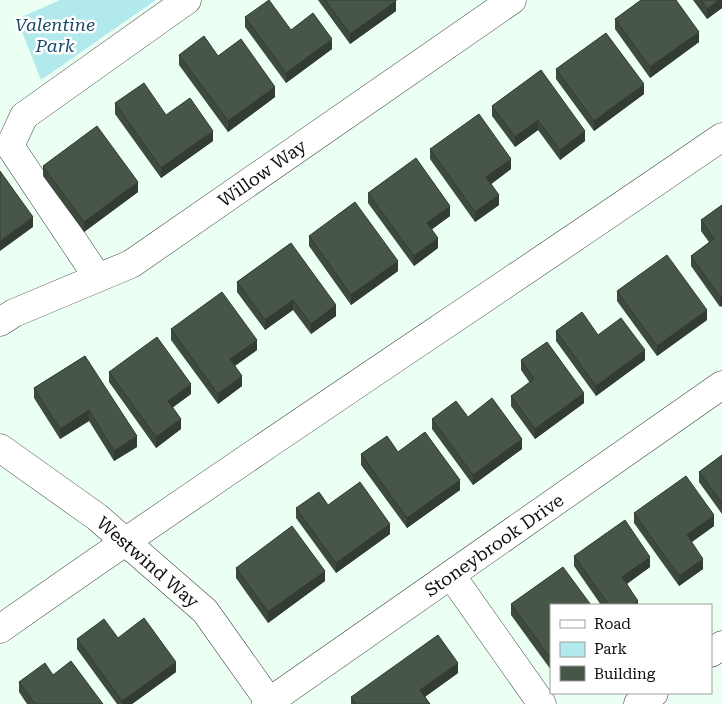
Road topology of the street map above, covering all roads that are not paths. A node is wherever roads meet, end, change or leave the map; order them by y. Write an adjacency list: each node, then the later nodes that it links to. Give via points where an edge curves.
1 (187, 0): 4 (street, via 24,116 10,146)
2 (512, 0): 4 (street, Willow Way, via 131,264)
3 (722, 137): 8 (street)
4 (98, 278): 5 (street, Willow Way)
5 (0, 322)
6 (722, 385): 9 (street, Stoneybrook Drive)
7 (0, 448): 8 (street, Westwind Way)
8 (124, 541): 10 (street); 12 (street, Westwind Way, via 205,611)
9 (450, 575): 12 (street, Stoneybrook Drive); 13 (street)
10 (0, 629)
11 (653, 694): 14 (street)
12 (269, 703)
13 (542, 704)
14 (638, 704)

